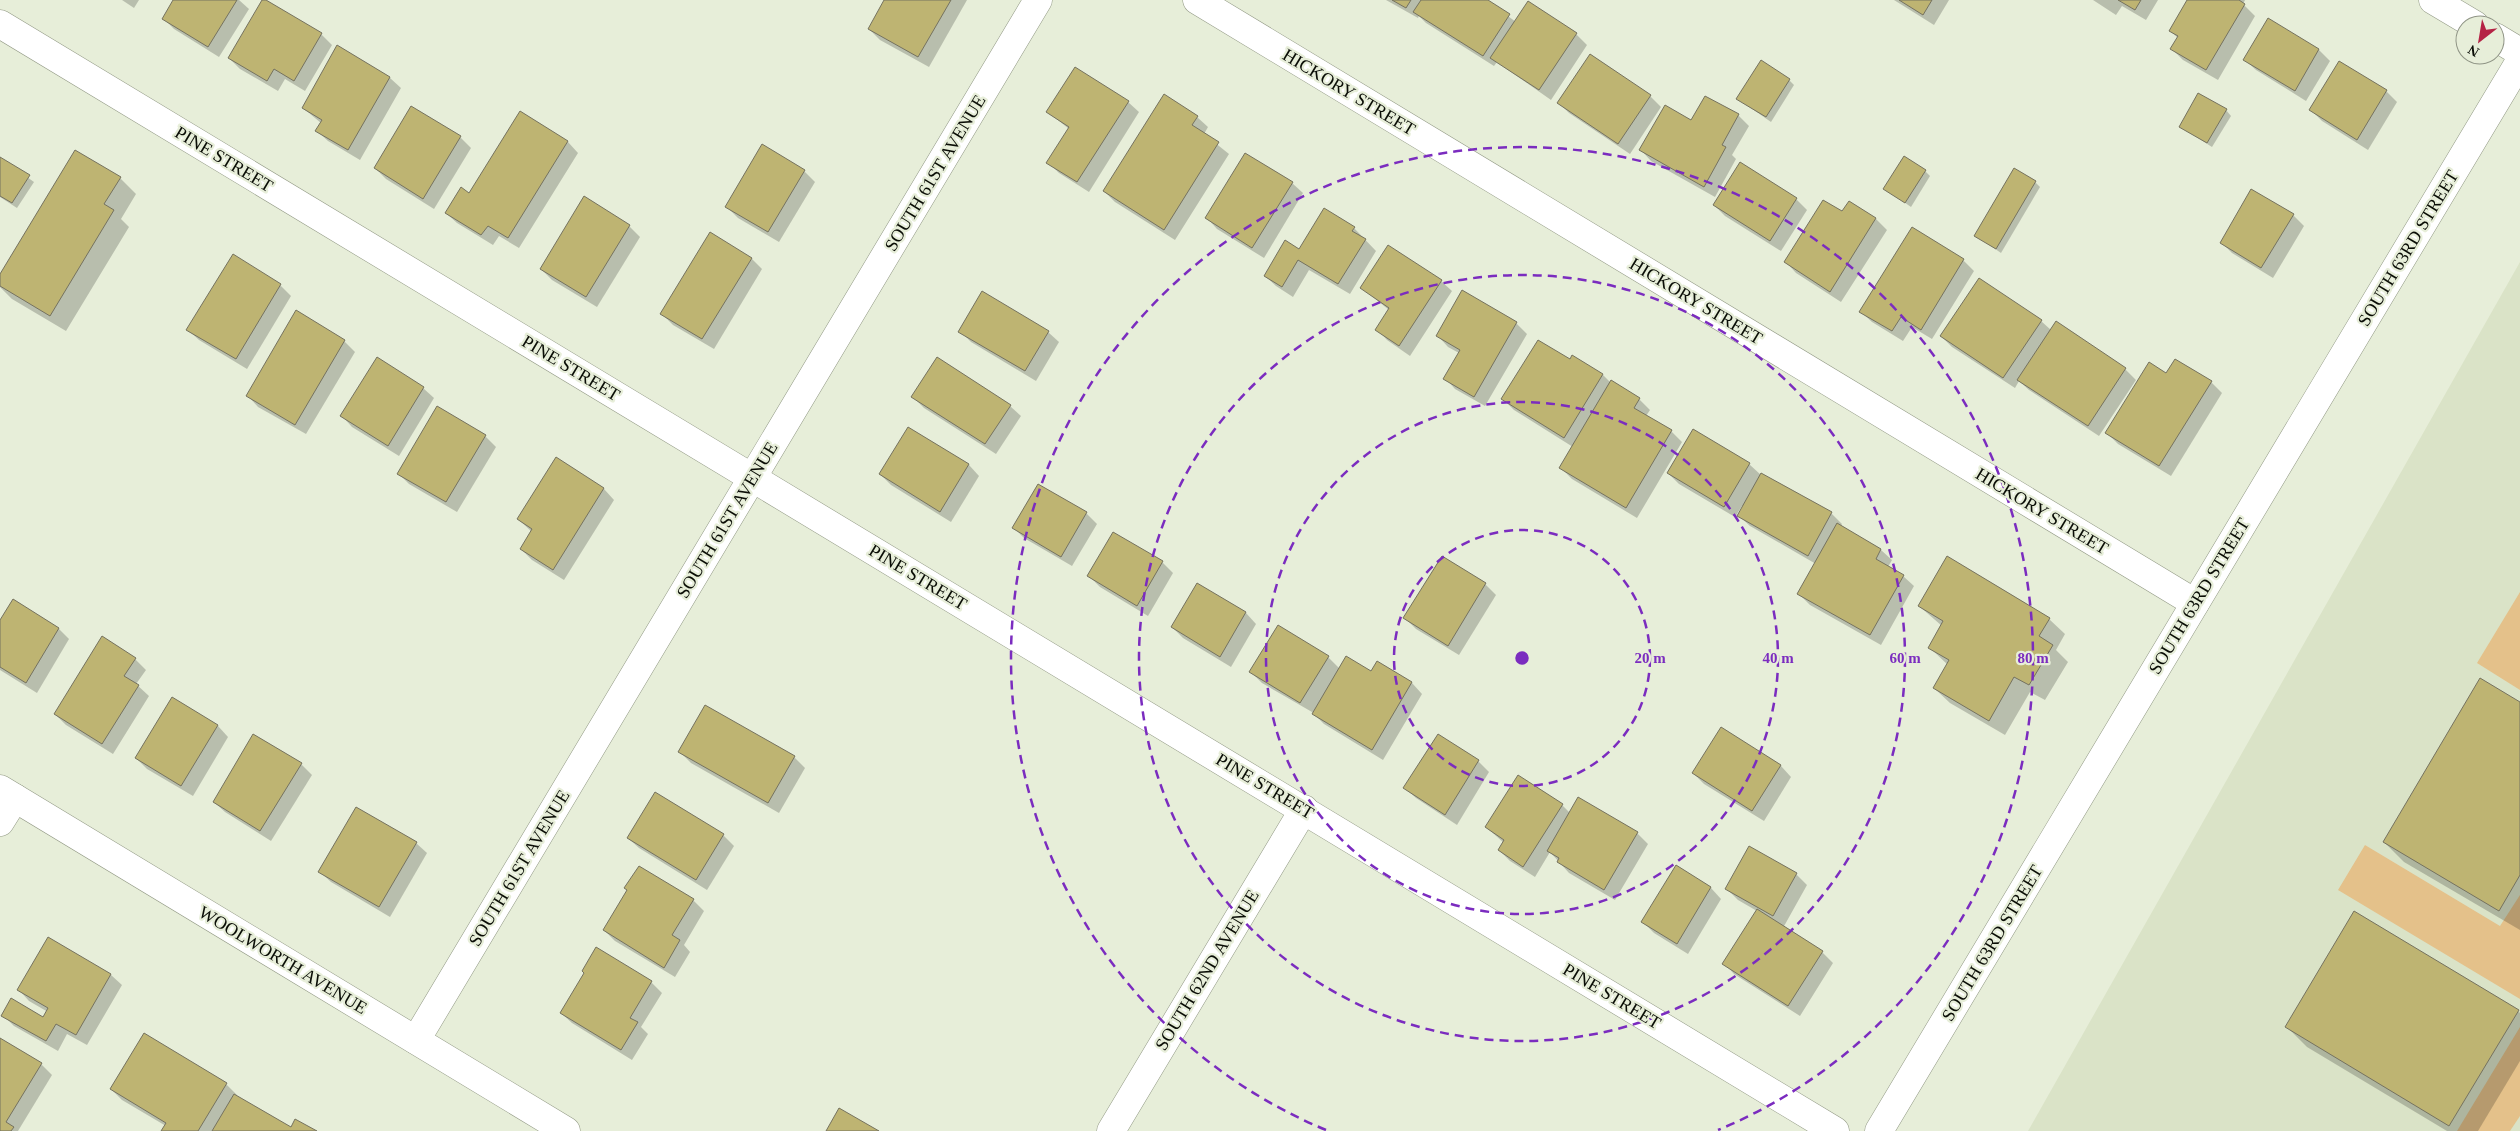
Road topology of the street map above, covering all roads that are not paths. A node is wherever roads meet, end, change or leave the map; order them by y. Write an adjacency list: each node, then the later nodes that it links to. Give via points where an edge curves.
1 (1038, 0): 9 (street, SOUTH 61ST AVENUE)
2 (1197, 0): 10 (street, HICKORY STREET)
3 (2433, 0): 4 (street)
4 (2458, 15)
5 (0, 24): 9 (street, PINE STREET)
6 (2505, 43): 7 (street)
7 (2520, 52)
8 (2520, 61): 10 (street, SOUTH 63RD STREET)
9 (753, 478): 12 (street, PINE STREET); 14 (street, SOUTH 61ST AVENUE)
10 (2195, 603): 18 (street, SOUTH 63RD STREET)
11 (7, 793): 13 (street); 14 (street, WOOLWORTH AVENUE)
12 (1304, 809): 16 (street, SOUTH 62ND AVENUE); 17 (street, PINE STREET)
13 (0, 822)
14 (416, 1040): 15 (street, WOOLWORTH AVENUE)
15 (566, 1131)
16 (1111, 1131)
17 (1835, 1131)
18 (1879, 1131)

